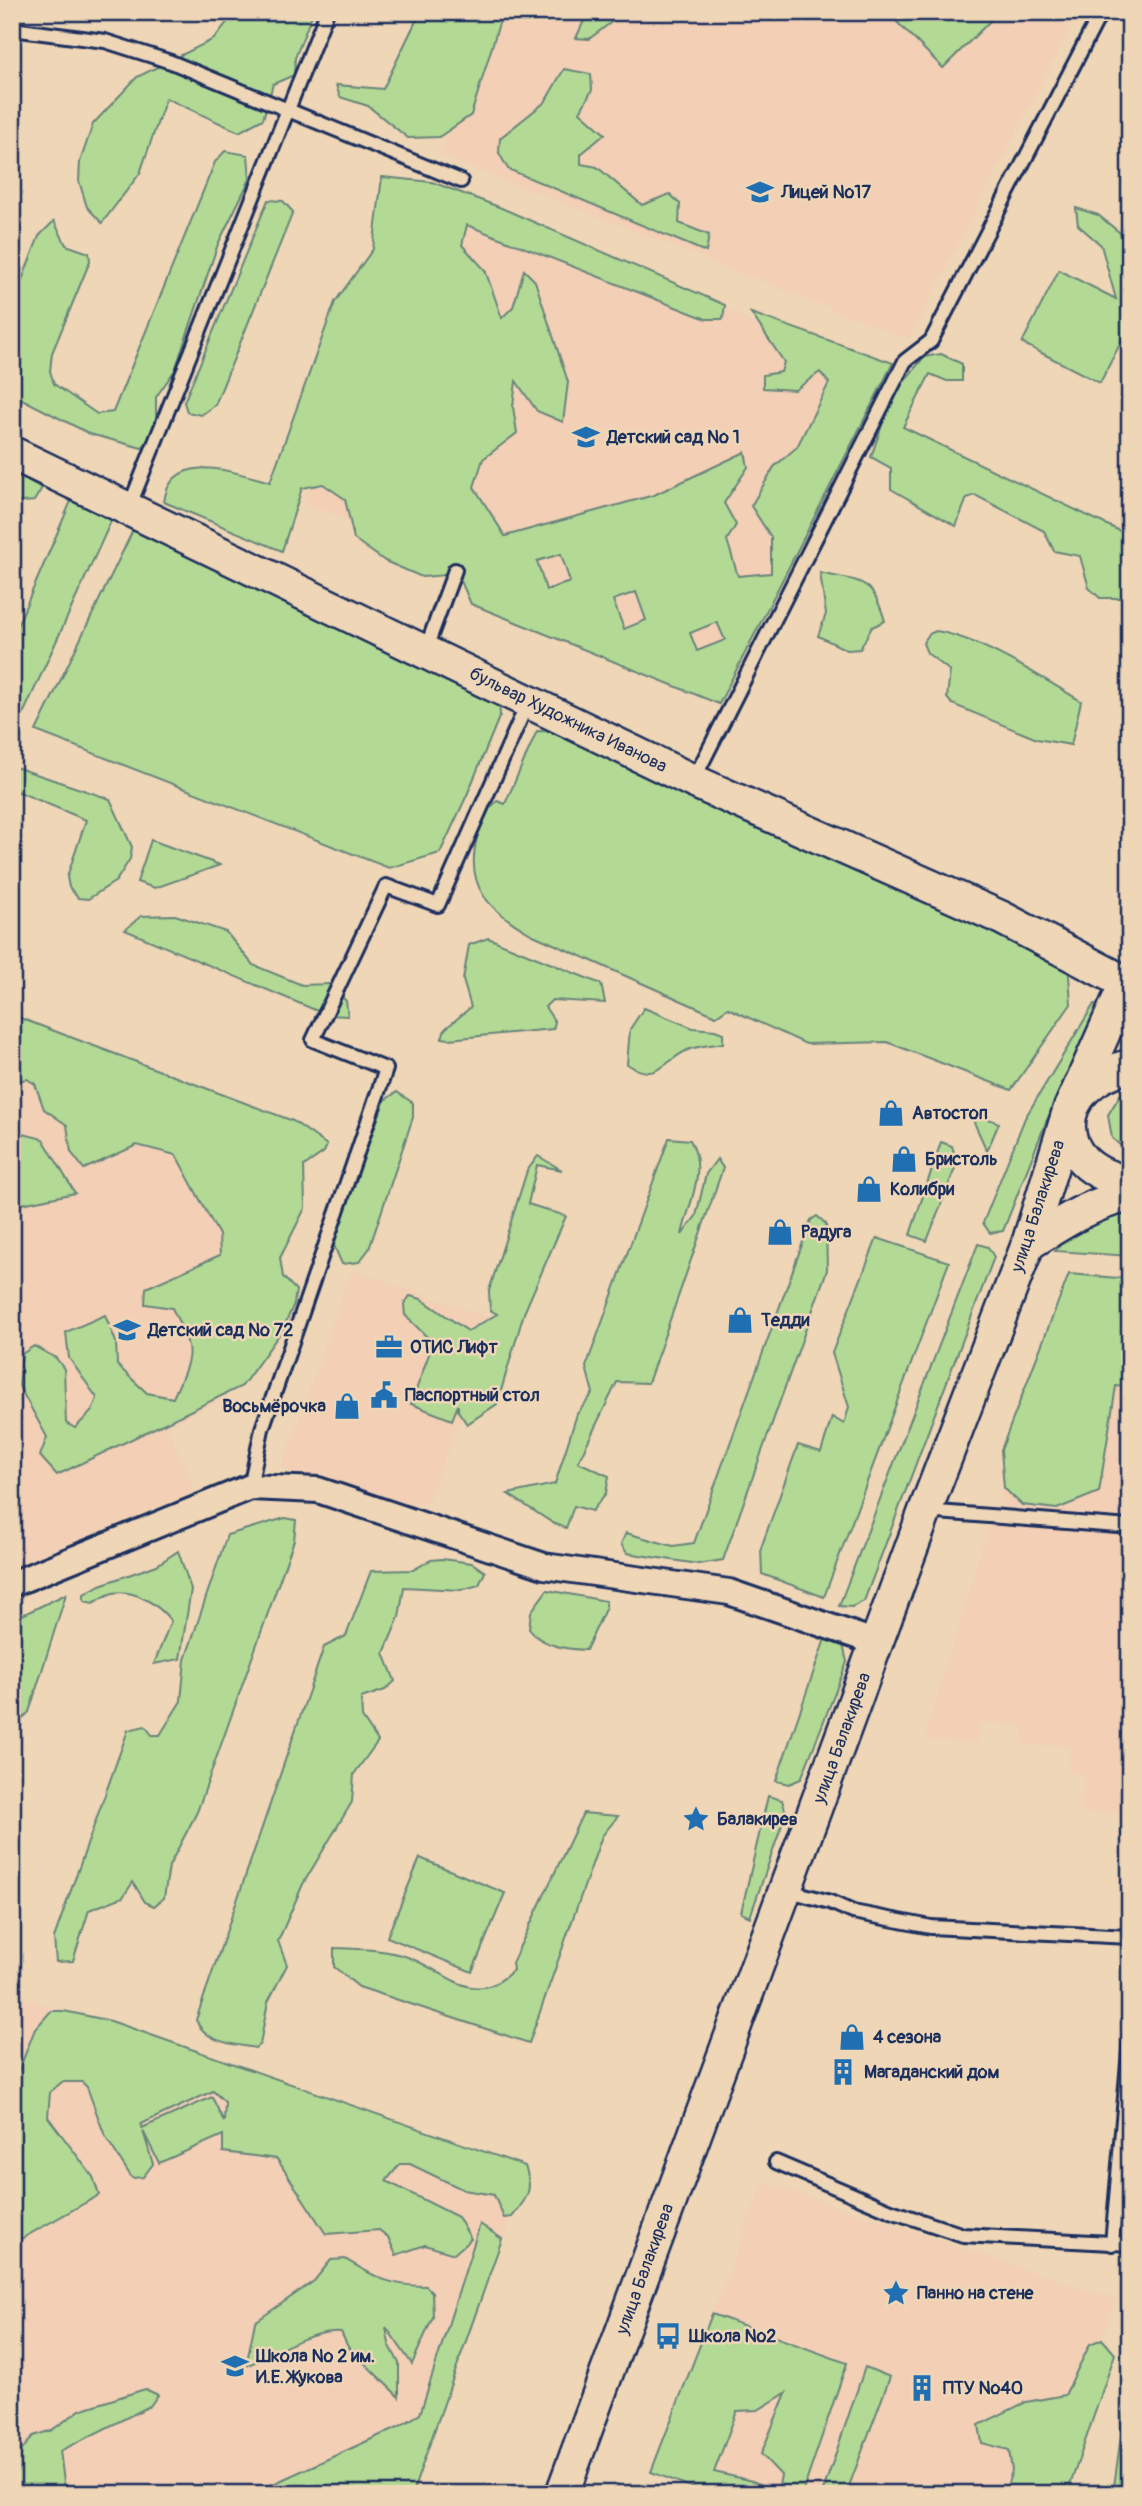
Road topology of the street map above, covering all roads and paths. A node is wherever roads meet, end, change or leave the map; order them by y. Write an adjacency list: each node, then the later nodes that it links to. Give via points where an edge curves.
1 (327, 12): 4 (lane)
2 (1101, 12): 11 (lane, via 931,341 905,361)
3 (12, 29): 4 (lane, via 105,41 171,62)
4 (288, 110): 5 (lane); 7 (lane)
5 (461, 181)
6 (12, 453): 7 (street, бульвар Художника Иванова)
7 (128, 510): 9 (street, бульвар Художника Иванова)
8 (455, 570): 9 (lane)
9 (425, 652): 10 (street, бульвар Художника Иванова)
10 (529, 701): 11 (street, бульвар Художника Иванова); 18 (lane, via 438,905 386,886 313,1040 386,1069 262,1429)
11 (693, 781): 12 (street, бульвар Художника Иванова, via 1002,918)
12 (1128, 984): 14 (street, улица Балакирева)
13 (1130, 1066): 14 (street, via 1084,1088)
14 (1069, 1111): 15 (street, via 1070,1140 1076,1152 1089,1166 1114,1180); 17 (street, улица Балакирева)
15 (1130, 1182)
16 (1130, 1196): 17 (street, via 1111,1198)
17 (1028, 1244): 19 (street, улица Балакирева)
18 (250, 1487): 21 (street); 22 (street, via 318,1490 544,1566 729,1592)
19 (925, 1511): 20 (lane); 22 (street, улица Балакирева)
20 (1130, 1527)
21 (12, 1584)
22 (877, 1643): 23 (street, улица Балакирева)
23 (786, 1890): 24 (lane, via 853,1912 931,1927); 29 (street, улица Балакирева)
24 (1130, 1937)
25 (1130, 2040): 27 (lane)
26 (776, 2162): 27 (lane, via 891,2211 963,2235)
27 (1112, 2244): 28 (lane)
28 (1130, 2244)
29 (562, 2494)

